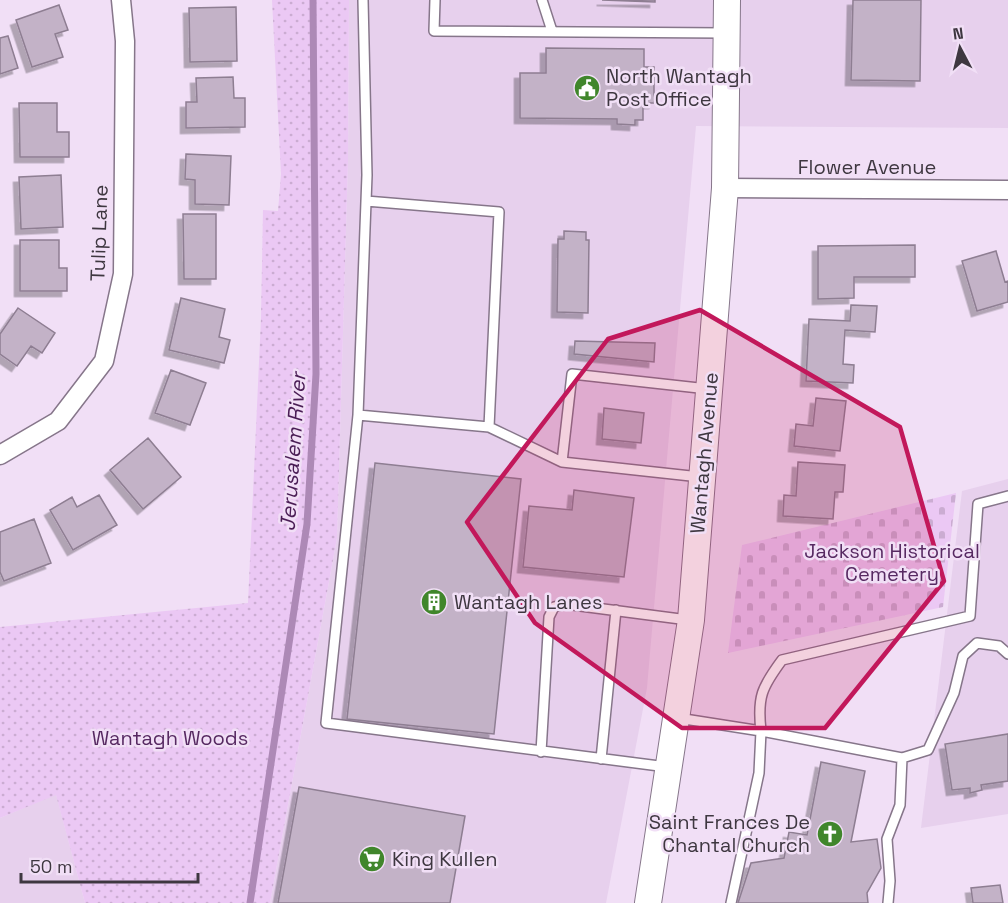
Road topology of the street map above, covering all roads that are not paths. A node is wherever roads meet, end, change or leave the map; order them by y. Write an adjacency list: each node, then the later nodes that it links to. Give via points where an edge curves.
1 (121, 0): 14 (street, Tulip Lane, via 125,41 123,274 104,361 58,421)
2 (363, 0): 10 (lane)
3 (435, 0): 6 (lane, via 434,31)
4 (542, 0): 6 (lane)
5 (727, 0): 7 (main road, Wantagh Avenue)
6 (552, 31): 7 (lane)
7 (727, 33): 8 (main road, Wantagh Avenue)
8 (725, 188): 9 (street, Flower Avenue); 11 (main road, Wantagh Avenue)
9 (1008, 190)
10 (366, 201): 12 (lane); 13 (lane, via 499,212)
11 (709, 389): 15 (lane, via 572,374); 16 (main road, Wantagh Avenue)
12 (358, 415): 13 (lane); 23 (lane, via 326,723)
13 (489, 427): 15 (lane)
14 (0, 455)
15 (562, 462): 16 (lane)
16 (702, 477): 19 (main road, Wantagh Avenue)
17 (1008, 496): 22 (lane, via 978,504 970,616 782,660 759,702)
18 (616, 610): 19 (lane); 23 (lane, via 565,604 554,607 549,617); 25 (lane)
19 (691, 620): 21 (main road, Wantagh Avenue)
20 (1008, 654): 24 (lane, via 999,646 977,643 963,656 954,693 928,750)
21 (677, 718): 22 (lane); 26 (main road, Wantagh Avenue)
22 (761, 731): 24 (lane); 28 (lane, via 759,773)
23 (541, 752): 25 (lane)
24 (902, 758): 29 (lane, via 900,806 887,839)
25 (601, 759): 26 (lane)
26 (670, 768): 27 (main road, Wantagh Avenue)
27 (648, 903)
28 (732, 903)
29 (888, 903)

